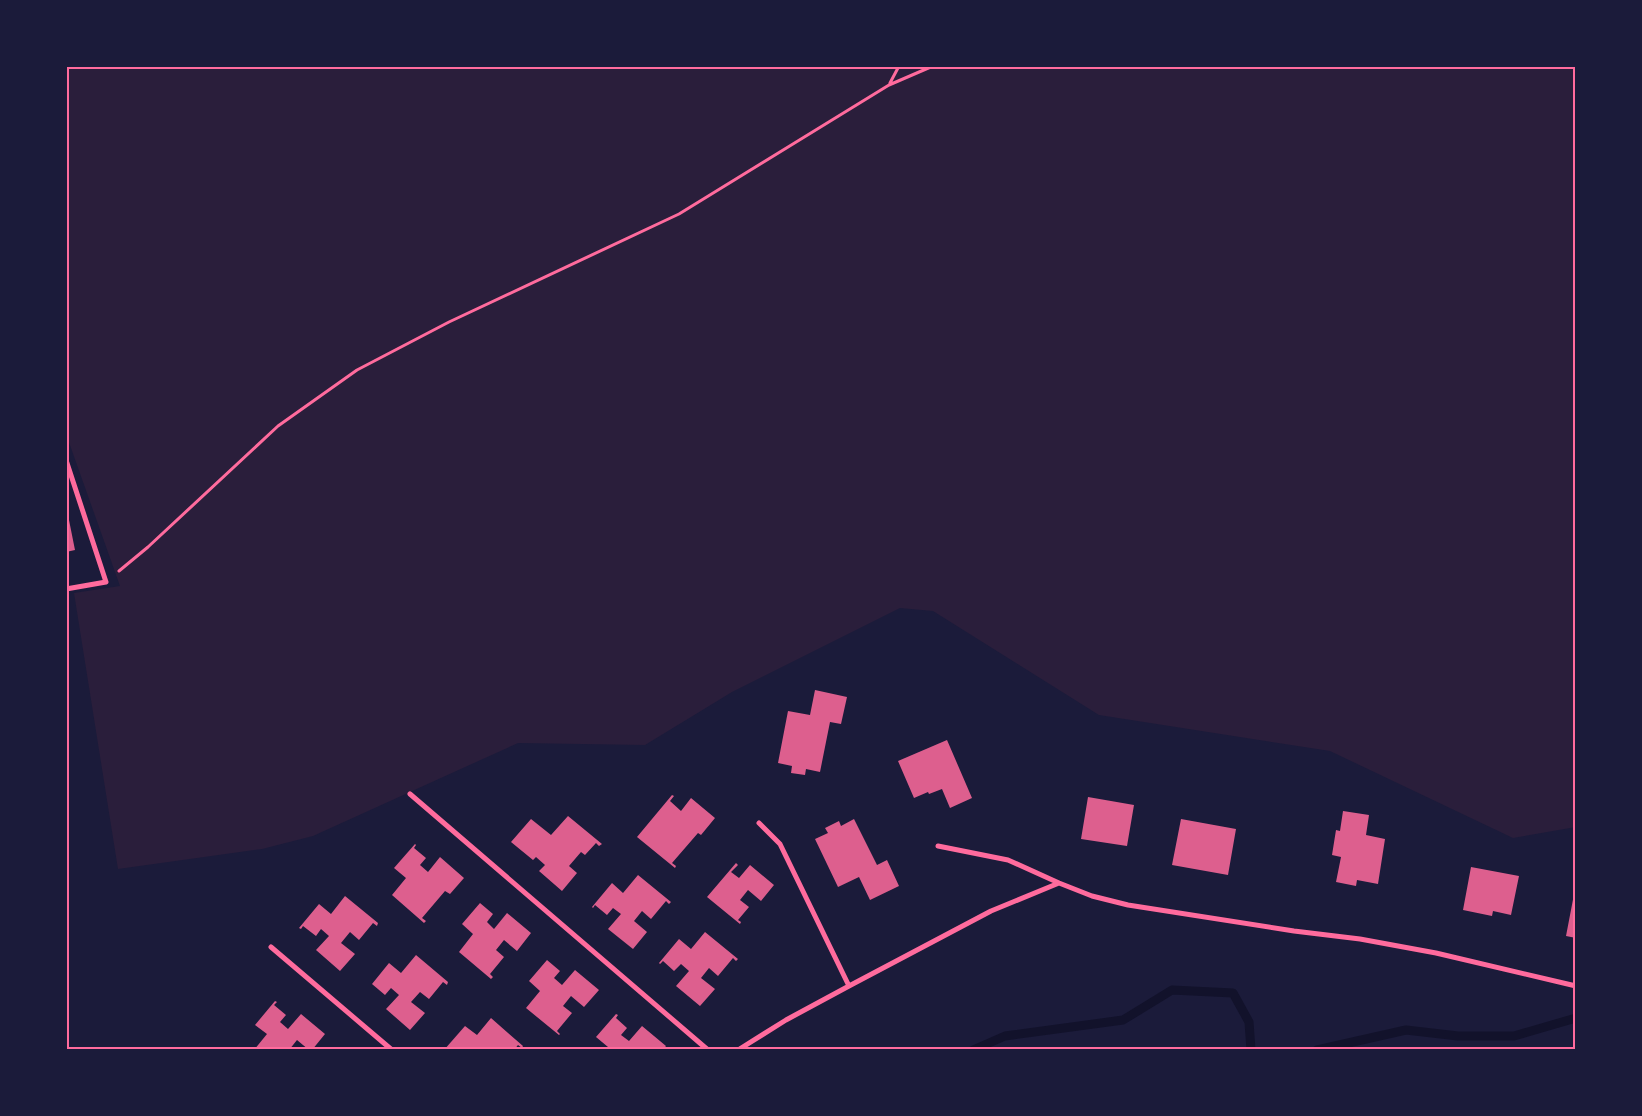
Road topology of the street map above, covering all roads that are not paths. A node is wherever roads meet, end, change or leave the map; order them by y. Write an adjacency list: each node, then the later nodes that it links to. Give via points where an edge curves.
1 (66, 460): 2 (street, via 106,582)
2 (66, 589)
3 (410, 794): 11 (street)
4 (759, 823): 8 (street, via 780,844)
5 (938, 846): 6 (street, via 1008,860)
6 (1059, 884): 8 (street, via 992,910); 9 (street, via 1128,905 1398,946)
7 (270, 947): 10 (street)
8 (849, 986): 12 (street)
9 (1576, 986)
10 (392, 1050)
11 (708, 1050)
12 (738, 1050)

